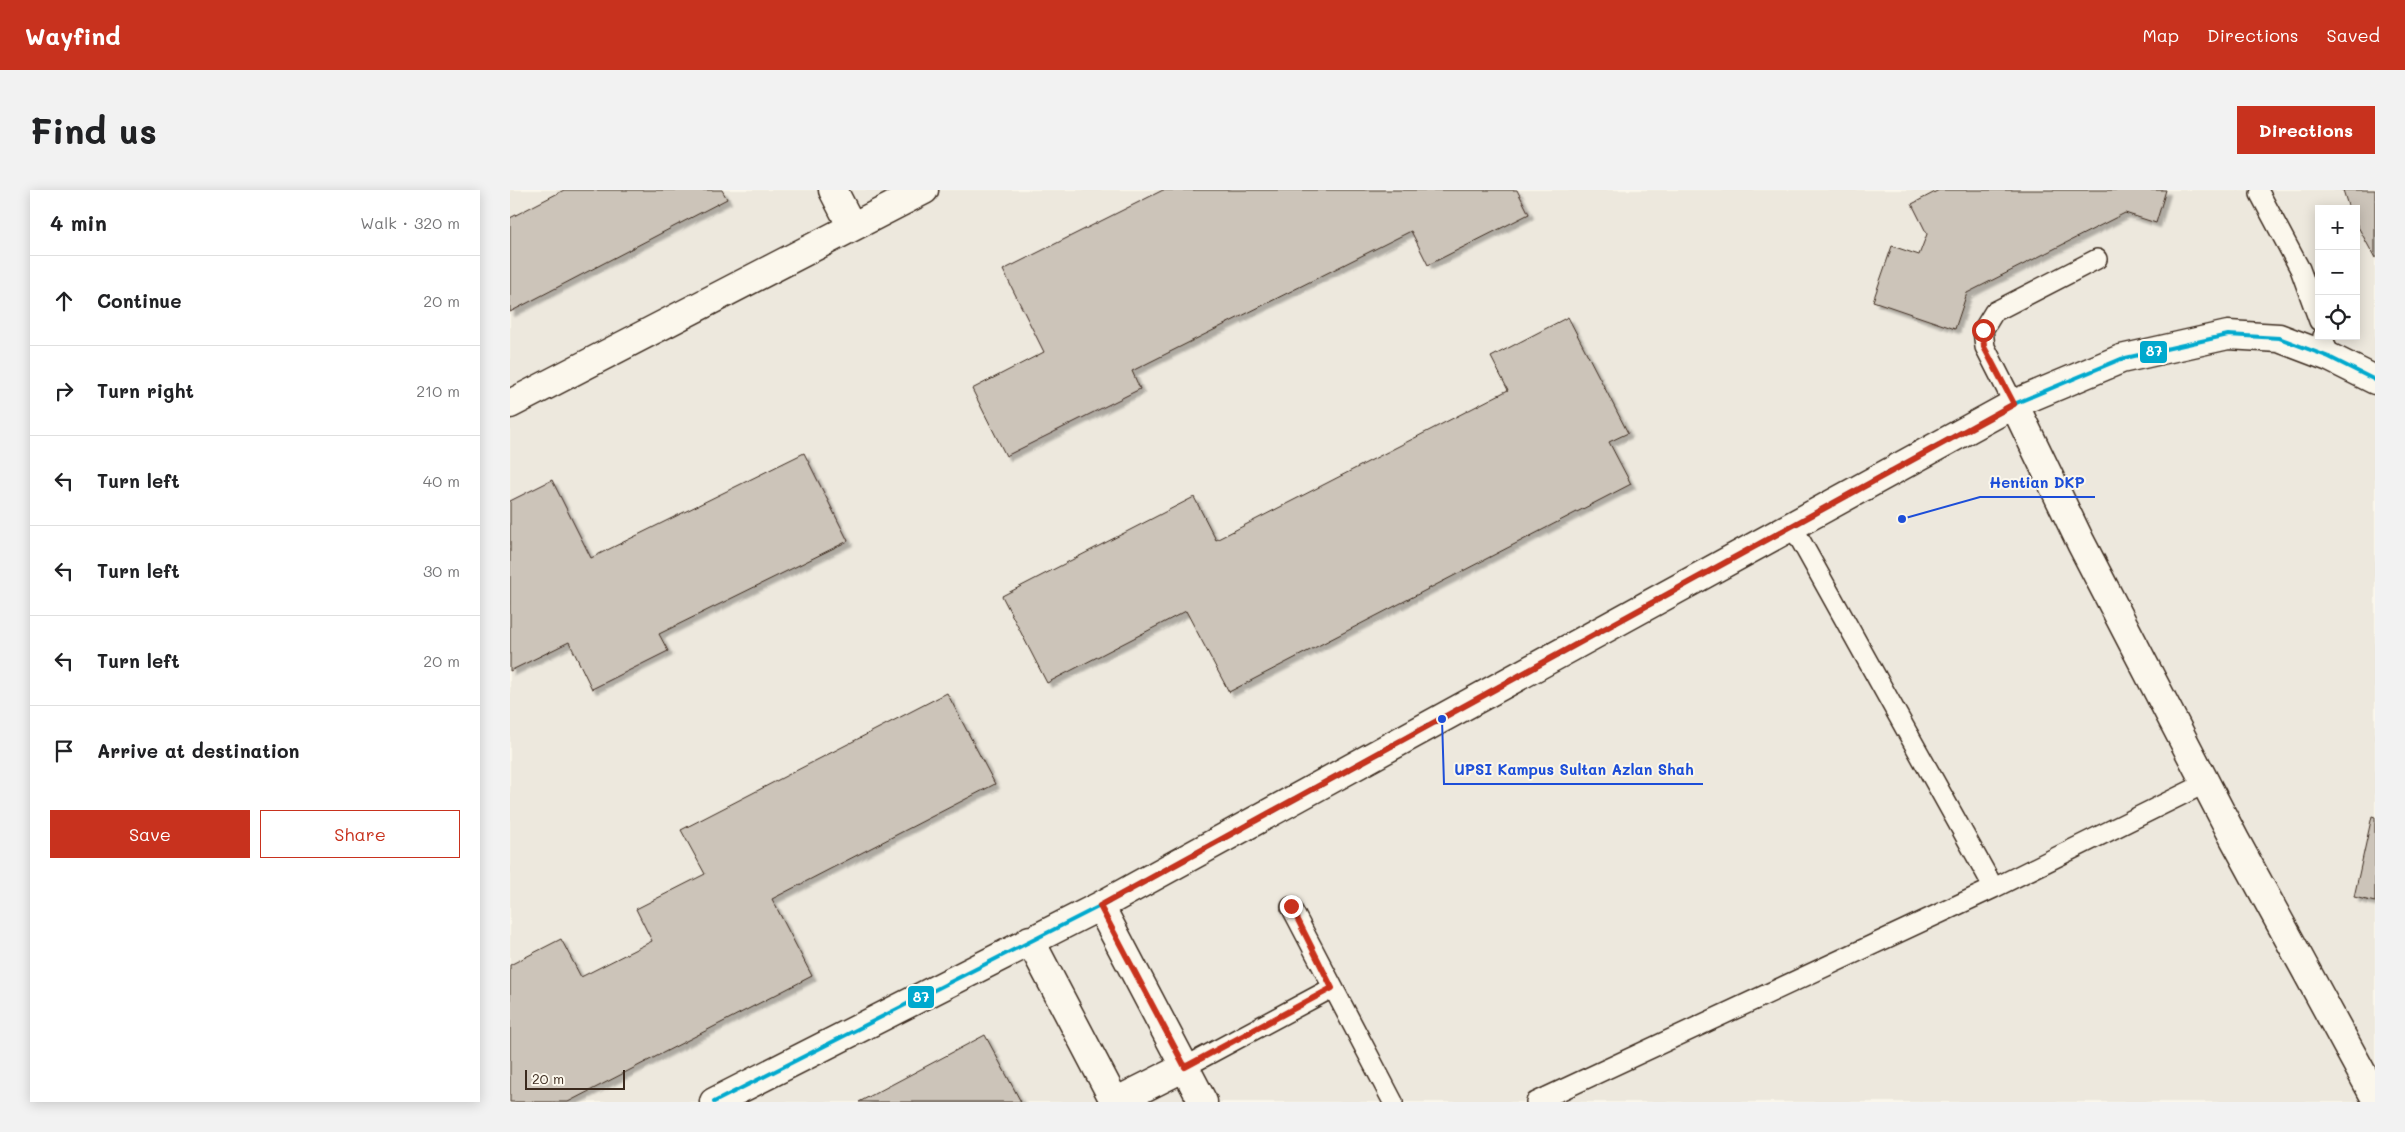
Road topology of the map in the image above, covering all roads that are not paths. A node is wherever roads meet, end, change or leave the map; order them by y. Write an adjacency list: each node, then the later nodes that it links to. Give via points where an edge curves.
1 (833, 190): 4 (street)
2 (924, 190): 4 (street)
3 (2260, 194): 6 (lane, via 2300,269)
4 (852, 227): 9 (street)
5 (2097, 259): 10 (lane, via 1994,312 1983,330 1984,347)
6 (2315, 310)
7 (2326, 347): 8 (street); 10 (street, via 2279,338 2228,335 2121,359)
8 (2375, 380)
9 (510, 404)
10 (2014, 404): 11 (street); 12 (street, via 2081,543)
11 (1793, 526): 13 (lane); 14 (street)
12 (2206, 783): 13 (lane); 19 (street)
13 (1994, 888): 24 (lane)
14 (1100, 906): 16 (street); 18 (street)
15 (1291, 906): 17 (lane)
16 (1030, 940): 20 (street); 21 (street)
17 (1332, 988): 18 (lane); 23 (lane)
18 (1185, 1067): 21 (street); 22 (street)
19 (2375, 1097)
20 (714, 1102)
21 (1115, 1102)
22 (1203, 1102)
23 (1393, 1102)
24 (1536, 1102)

